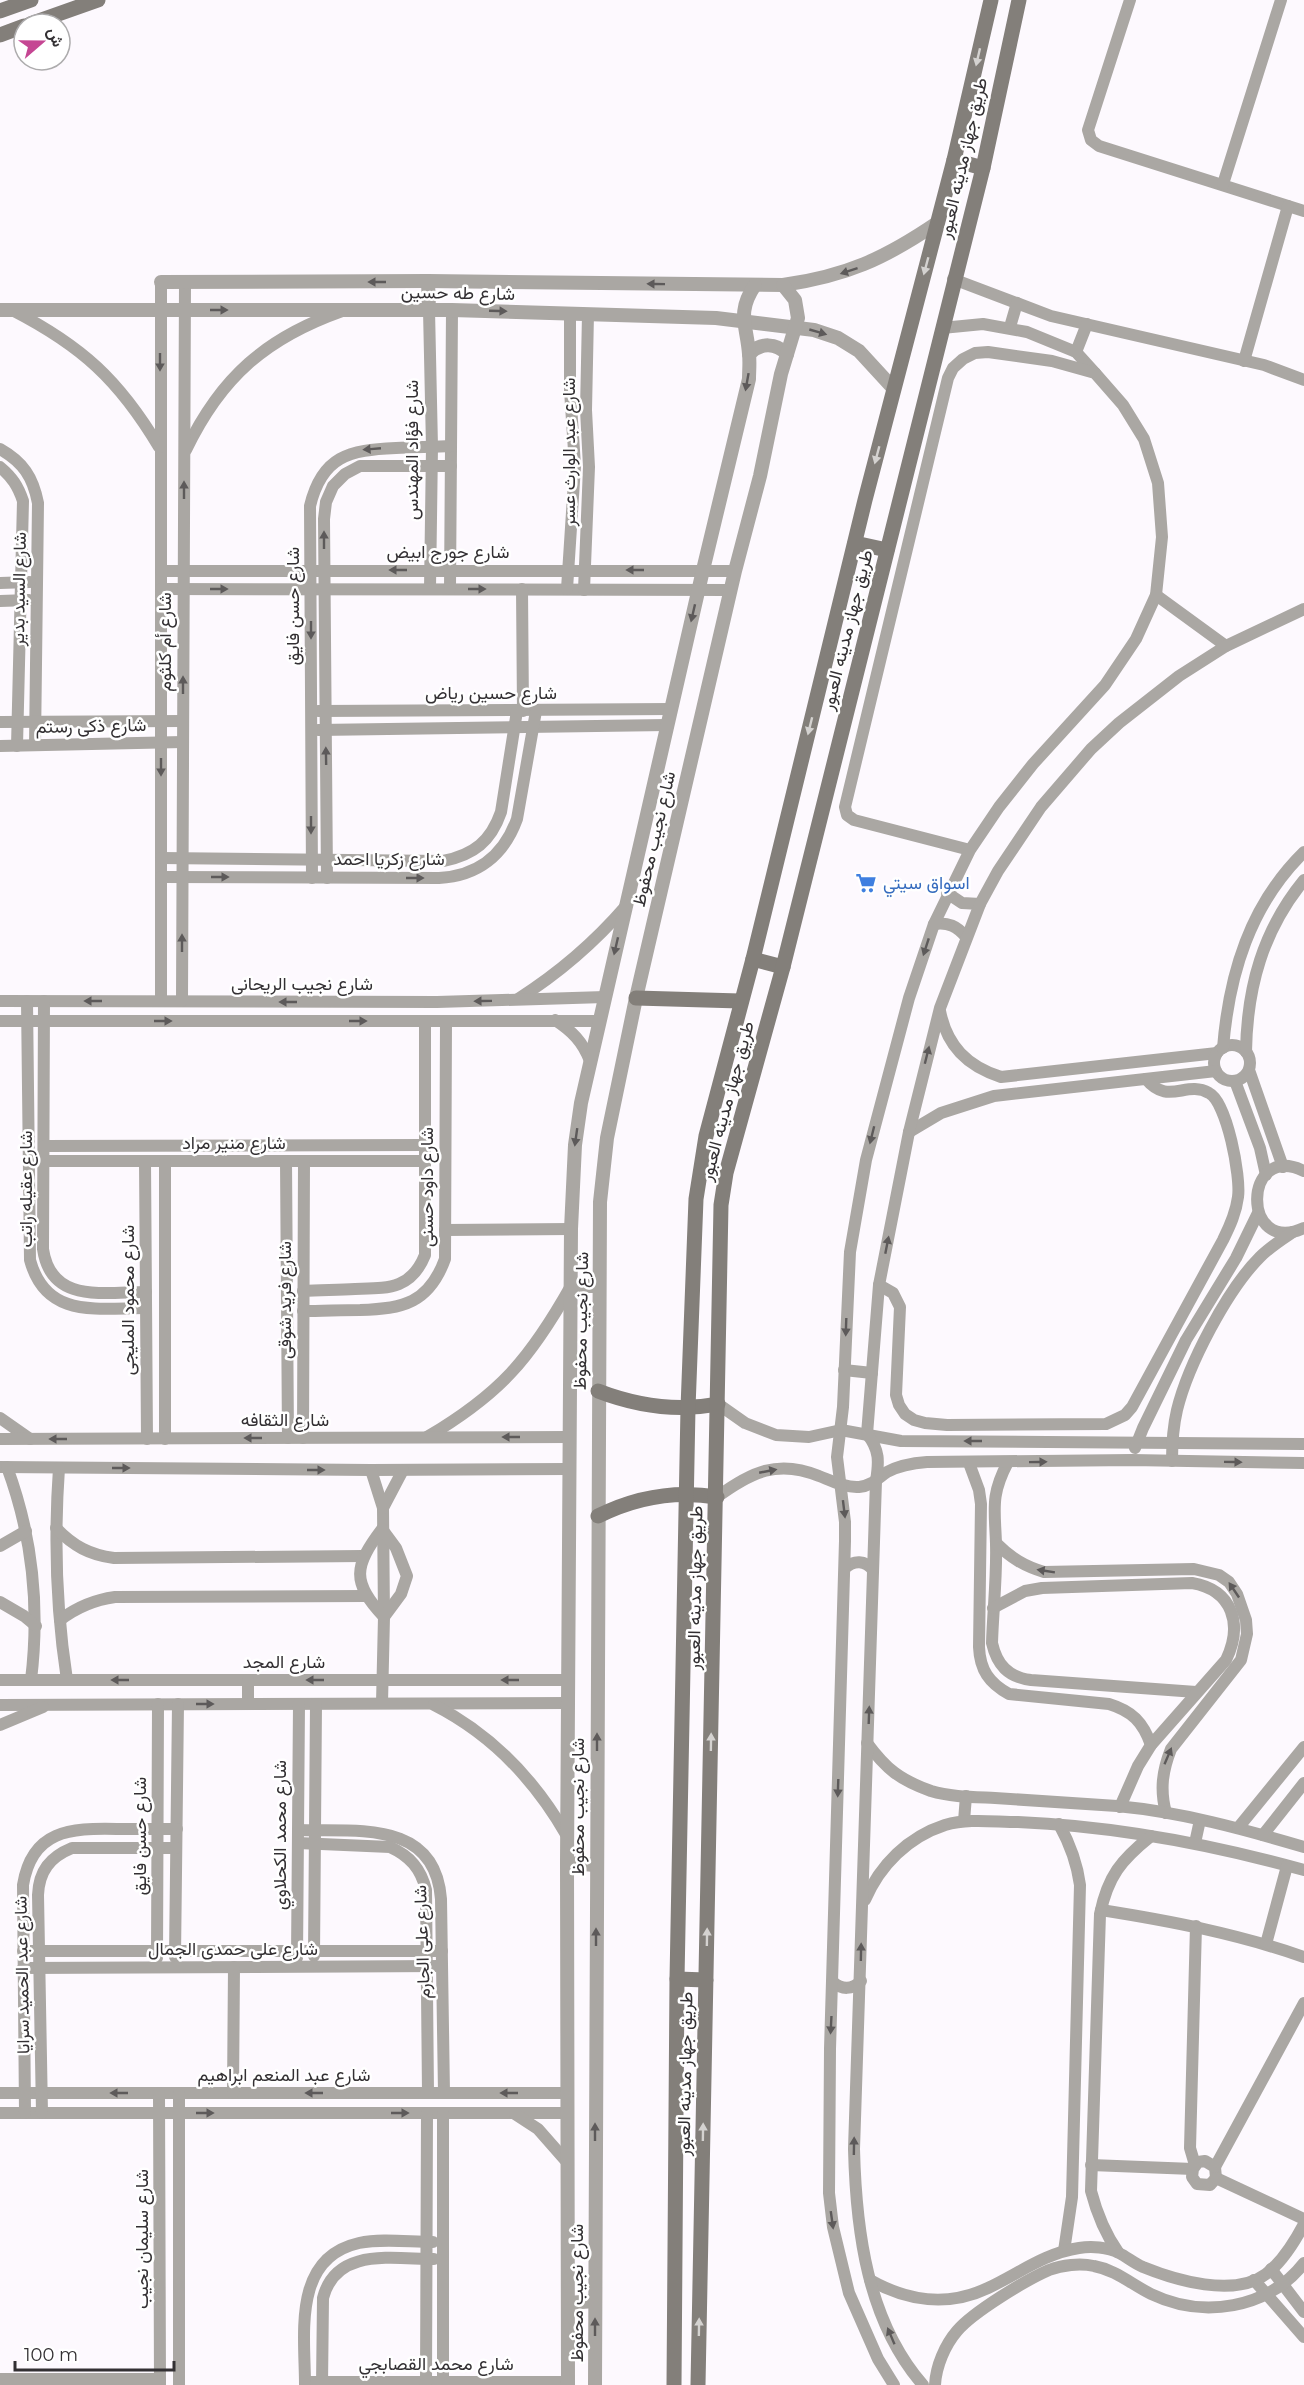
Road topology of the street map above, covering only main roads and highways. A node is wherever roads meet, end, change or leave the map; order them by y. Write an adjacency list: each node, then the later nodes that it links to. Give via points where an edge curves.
1 (31, 0): 5 (main road)
2 (98, 0): 6 (main road)
3 (991, 0): 7 (main road, طريق جهاز مدينه العبور, one-way to 7)
4 (1019, 0): 8 (main road, طريق جهاز مدينه العبور)
5 (0, 11)
6 (64, 12)
7 (954, 160): 8 (main road); 9 (main road, طريق جهاز مدينه العبور, one-way to 9)
8 (983, 168): 10 (main road, طريق جهاز مدينه العبور)
9 (855, 543): 10 (main road); 11 (main road, طريق جهاز مدينه العبور, one-way to 11)
10 (887, 550): 12 (main road, طريق جهاز مدينه العبور)
11 (753, 959): 12 (main road); 14 (main road, طريق جهاز مدينه العبور)
12 (783, 967): 16 (main road, طريق جهاز مدينه العبور, via 726,1173 721,1205)
13 (636, 999): 14 (main road)
14 (740, 1001): 17 (main road, طريق جهاز مدينه العبور, via 706,1136 696,1199)
15 (598, 1391): 17 (main road, via 636,1404)
16 (718, 1404): 17 (main road); 19 (main road, طريق جهاز مدينه العبور)
17 (688, 1408): 18 (main road, طريق جهاز مدينه العبور)
18 (687, 1494): 19 (main road); 20 (main road, via 633,1501); 21 (main road, طريق جهاز مدينه العبور)
19 (717, 1497): 22 (main road, طريق جهاز مدينه العبور, one-way to 19)
20 (598, 1516)
21 (677, 1979): 22 (main road); 23 (main road, طريق جهاز مدينه العبور)
22 (706, 1980): 24 (main road, طريق جهاز مدينه العبور, one-way to 22)
23 (674, 2385)
24 (698, 2385)

